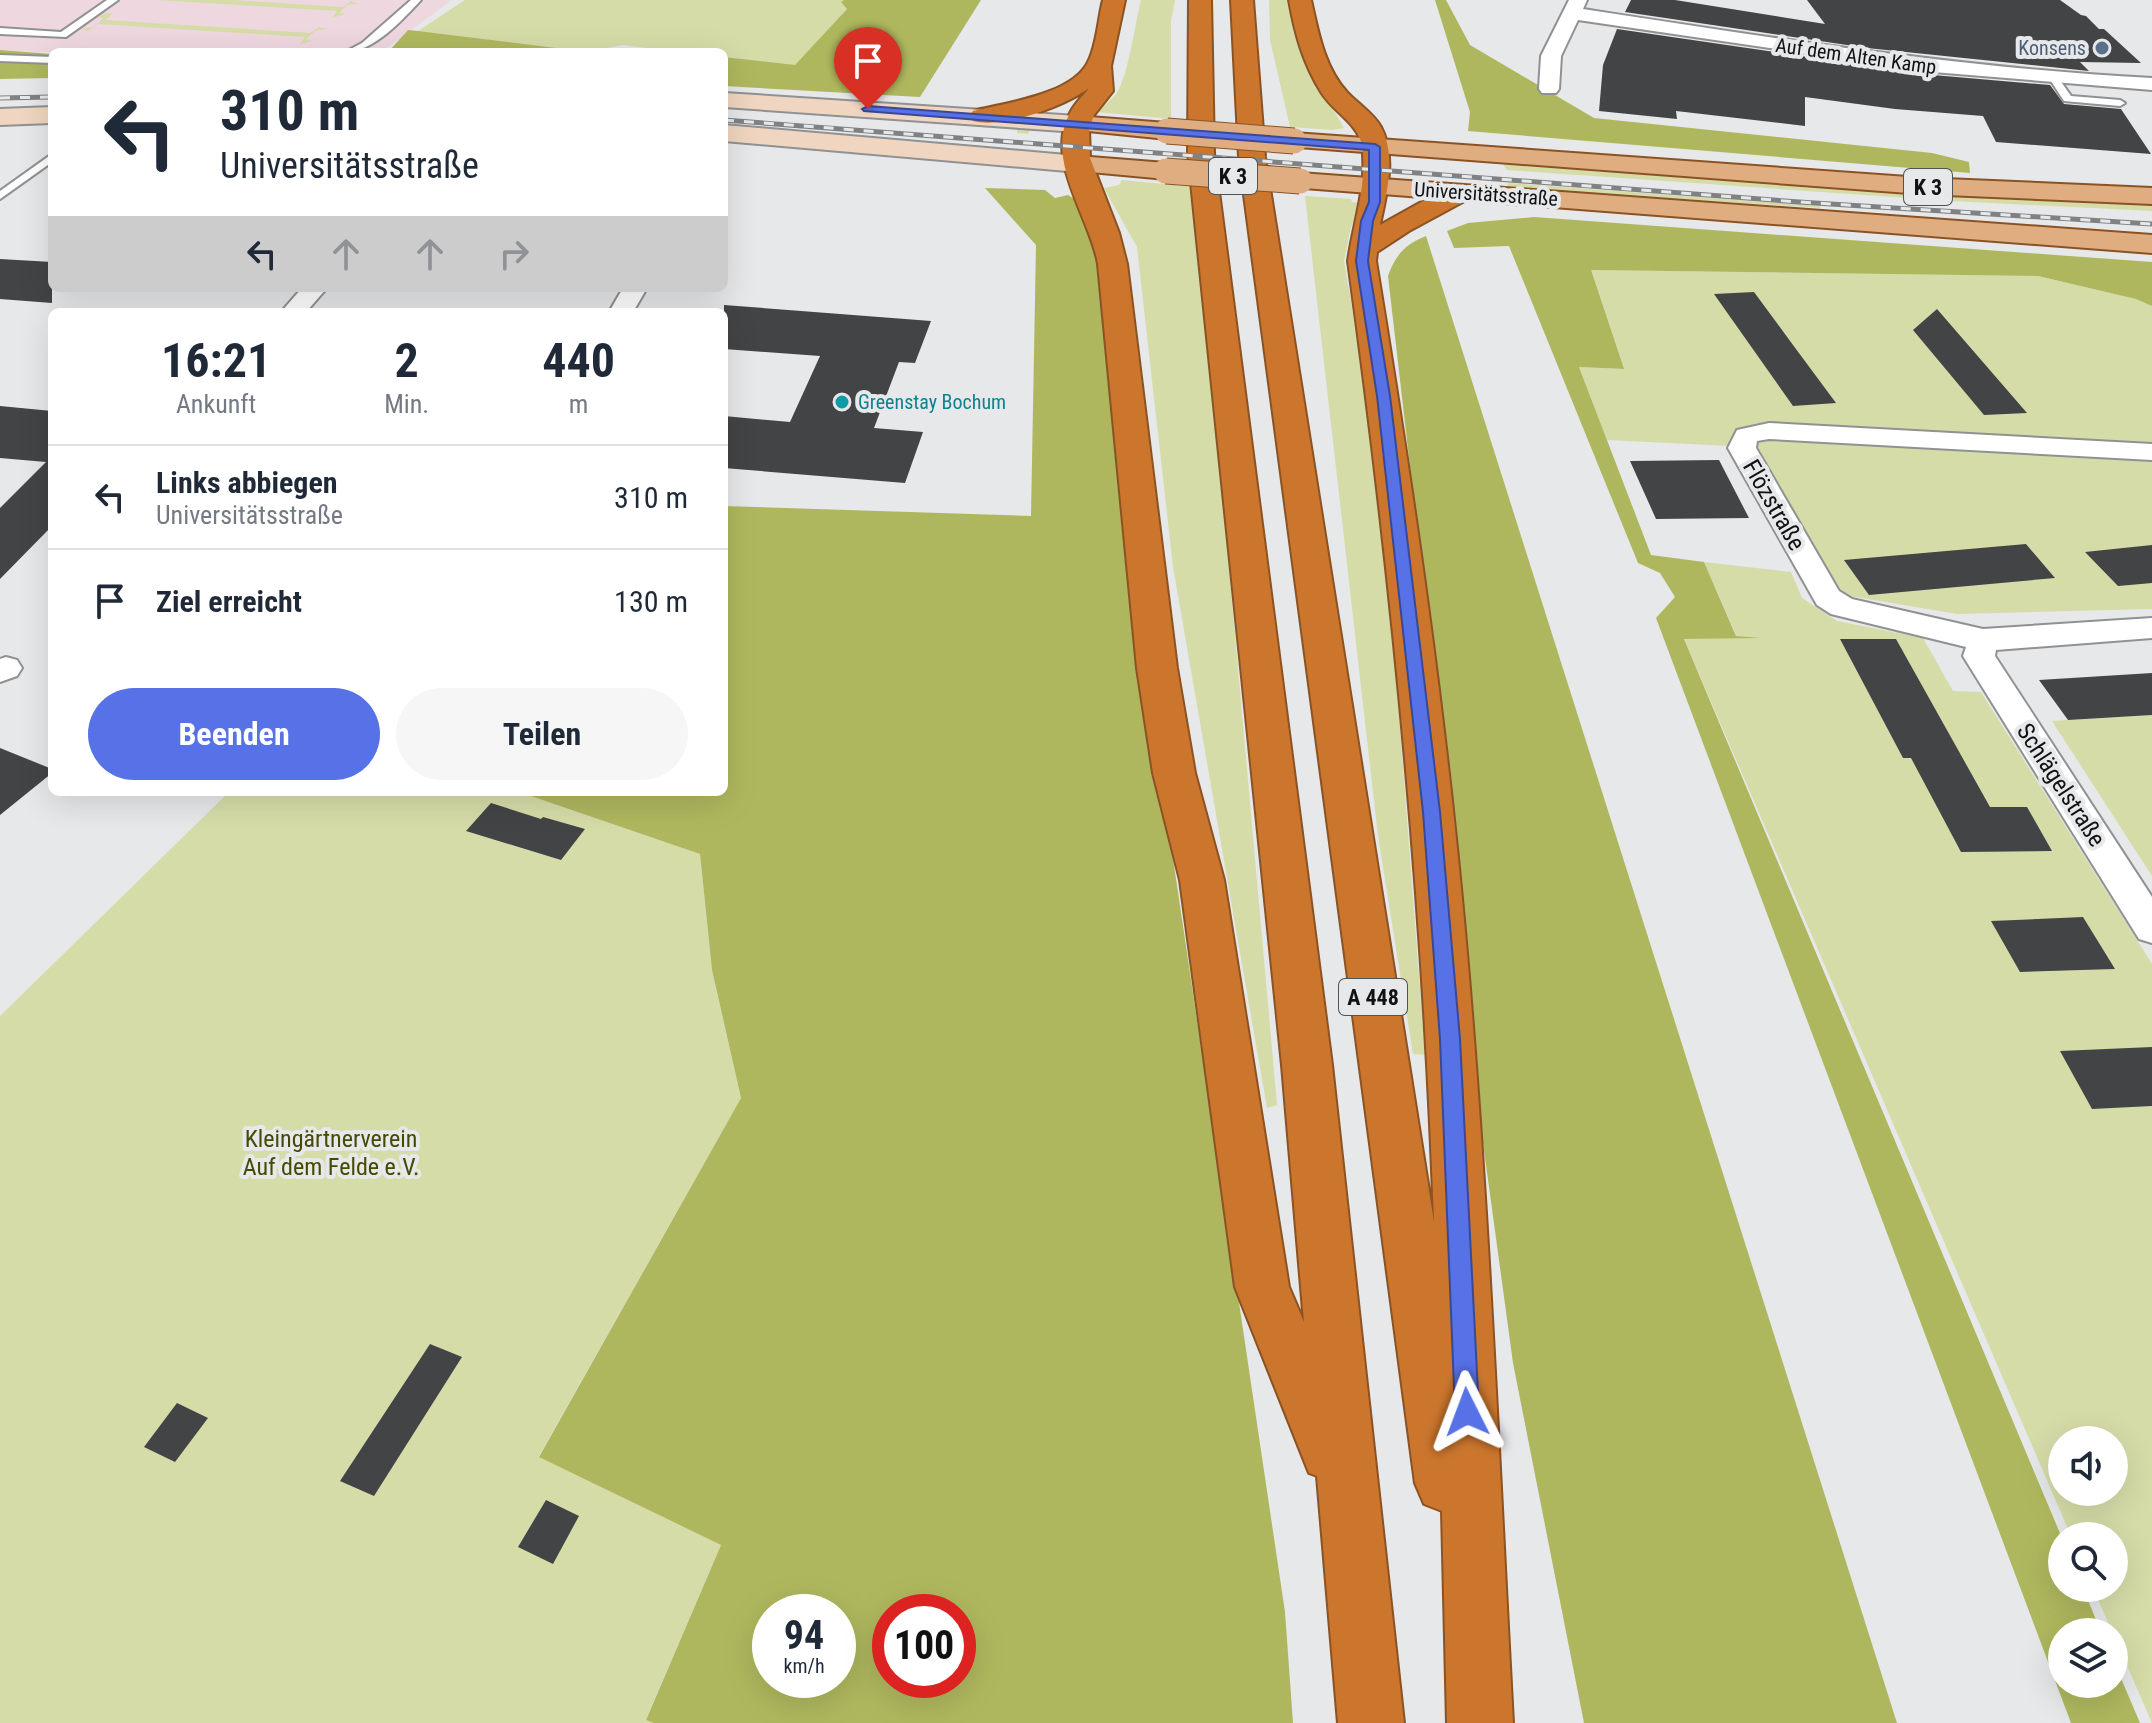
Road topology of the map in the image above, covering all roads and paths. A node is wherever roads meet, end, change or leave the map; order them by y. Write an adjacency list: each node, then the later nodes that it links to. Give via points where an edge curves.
1 (113, 0): 8 (lane, via 63,35)
2 (416, 0): 9 (lane)
3 (1114, 0): 12 (highway)
4 (1200, 0): 37 (highway, via 1201,153 1307,1065)
5 (1242, 0): 39 (highway, A 448, via 1252,157)
6 (1300, 0): 23 (highway, via 1321,71 1334,93 1369,128)
7 (1575, 6): 13 (street, Auf dem Alten Kamp, via 1889,62); 15 (street, via 1551,56)
8 (0, 31)
9 (366, 48)
10 (0, 58): 11 (lane)
11 (48, 60)
12 (1099, 66): 19 (highway, via 1068,94); 22 (highway, via 1101,91 1082,111)
13 (2054, 78): 14 (street, Auf dem Alten Kamp); 16 (lane, via 2068,99 2123,108)
14 (2149, 87)
15 (1549, 89)
16 (2110, 92)
17 (728, 100): 19 (main road, Universitätsstraße / K 3)
18 (48, 115): 20 (main road)
19 (982, 116): 22 (main road, Universitätsstraße / K 3)
20 (0, 117)
21 (728, 133): 22 (main road, Universitätsstraße / K 3)
22 (1078, 144): 23 (main road, Universitätsstraße / K 3, bridge, via 1167,131); 25 (main road, Universitätsstraße / K 3, bridge, via 1166,171); 37 (highway, via 1084,188 1102,224 1113,270 1157,668 1174,773 1202,880 1262,1287)
23 (1375, 147): 25 (highway); 28 (main road, Universitätsstraße / K 3, via 1922,186)
24 (48, 160): 27 (lane)
25 (1375, 185): 26 (main road, Universitätsstraße / K 3); 30 (highway)
26 (1460, 192): 29 (main road, Universitätsstraße / K 3); 30 (highway)
27 (0, 196)
28 (2152, 196)
29 (2152, 244)
30 (1365, 248): 39 (highway, via 1362,261 1432,812 1450,1039)
31 (311, 292): 32 (street)
32 (297, 308)
33 (2152, 452): 35 (street, Flözstraße, via 1796,432 1746,435 1742,448 1828,598 1860,613)
34 (2152, 628): 35 (street, Flözstraße)
35 (1983, 640): 36 (street, Schlägelstraße, via 1979,656)
36 (2152, 928)
37 (1348, 1495): 38 (highway)
38 (1371, 1723)
39 (1480, 1723)

